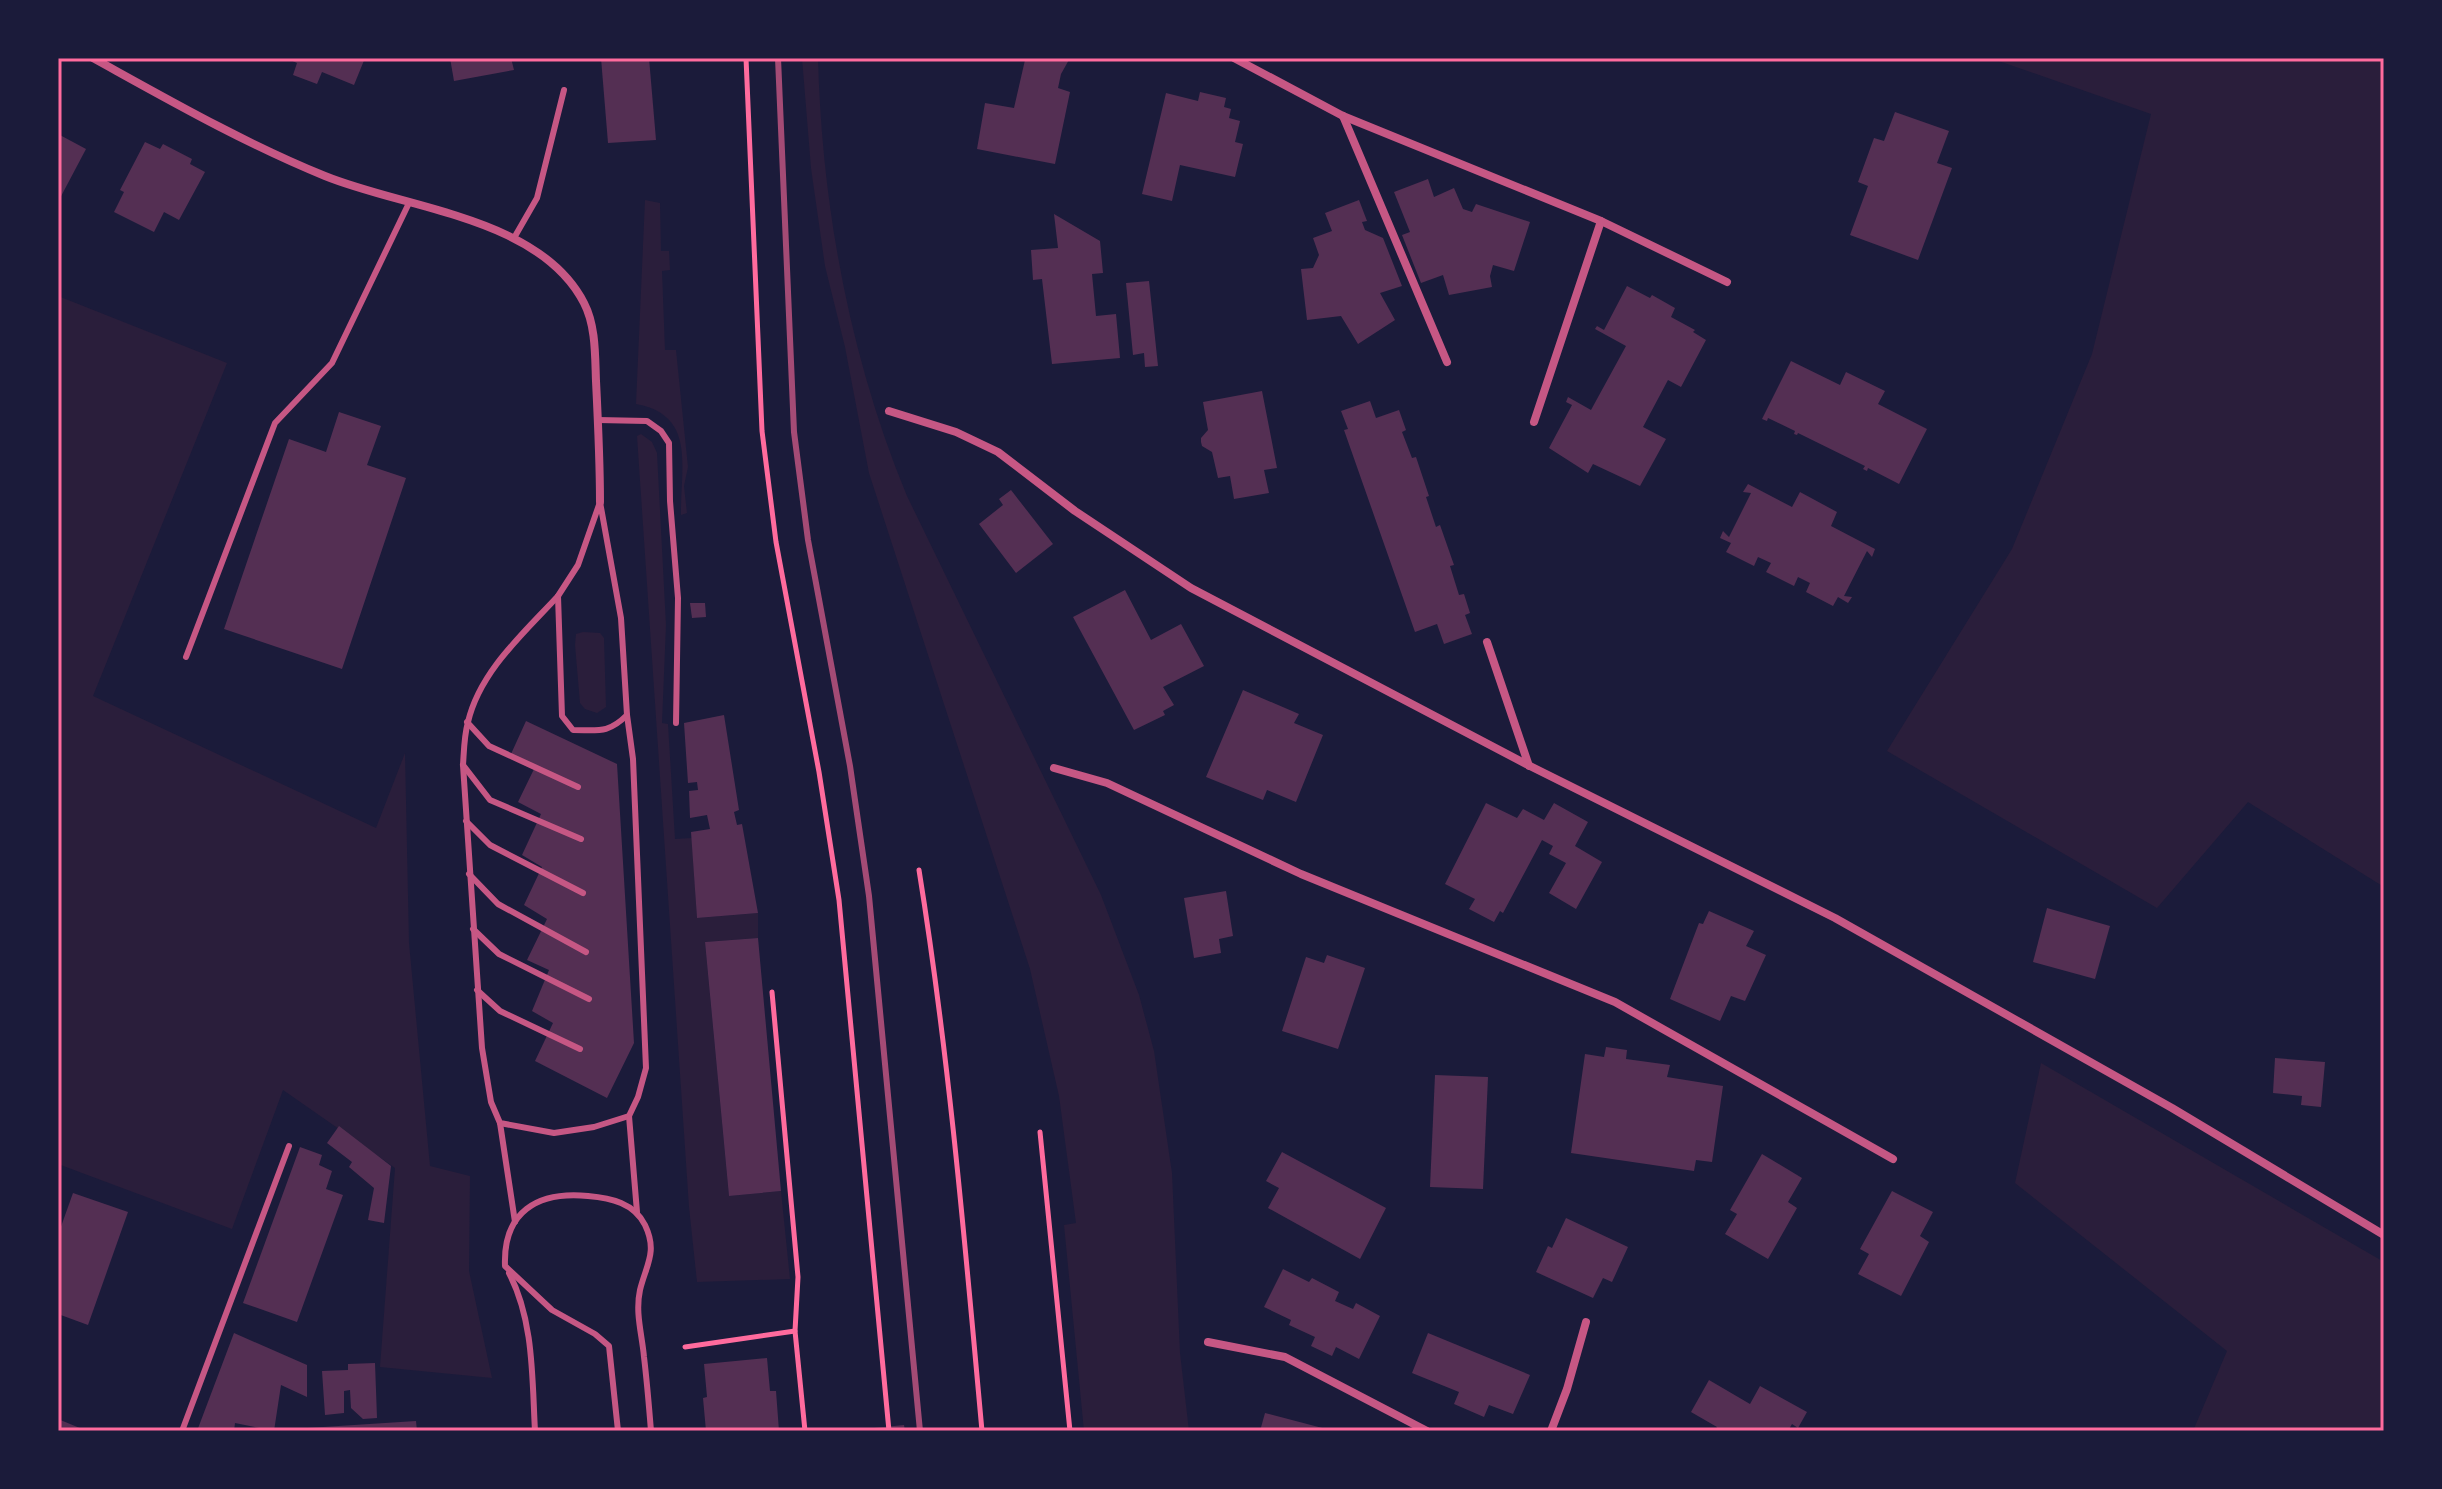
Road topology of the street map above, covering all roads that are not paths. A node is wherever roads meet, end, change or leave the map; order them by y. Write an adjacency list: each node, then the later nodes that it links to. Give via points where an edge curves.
1 (93, 58): 5 (street, via 279,156)
2 (1234, 58): 4 (street)
3 (564, 90): 7 (lane, via 537,198)
4 (1343, 116): 6 (street); 9 (street)
5 (409, 203): 7 (street, via 494,227); 16 (lane, via 332,363 275,423)
6 (1601, 221): 8 (street); 12 (street)
7 (514, 238): 11 (street, via 562,275 586,306)
8 (1727, 282)
9 (1447, 362)
10 (889, 411): 21 (street, via 998,452 1191,588)
11 (598, 420): 13 (street); 19 (lane, via 647,421 669,443 678,598)
12 (1534, 422)
13 (600, 502): 14 (lane, via 578,565); 17 (lane, via 621,618)
14 (558, 596): 17 (lane, via 562,716 573,730 603,731); 18 (lane, via 481,685)
15 (1487, 642): 21 (street)
16 (186, 657)
17 (627, 715): 33 (lane, via 646,1068)
18 (467, 722): 20 (lane); 23 (lane, via 489,746)
19 (676, 723)
20 (463, 765): 24 (lane); 25 (lane, via 490,800)
21 (1530, 766): 39 (street, via 1835,918)
22 (1054, 768): 36 (street, via 1107,783 1301,874 1615,1002)
23 (578, 787)
24 (466, 821): 26 (lane); 27 (lane, via 490,845)
25 (581, 839)
26 (469, 874): 28 (lane); 29 (lane, via 498,904)
27 (583, 893)
28 (473, 929): 30 (lane); 31 (lane, via 499,954)
29 (586, 952)
30 (477, 990): 32 (lane, via 500,1011); 34 (lane, via 491,1102)
31 (589, 999)
32 (580, 1049)
33 (629, 1116): 34 (lane, via 554,1133); 37 (lane)
34 (500, 1123): 38 (lane)
35 (289, 1146): 43 (lane)
36 (1893, 1159)
37 (637, 1212): 38 (lane, via 612,1198 554,1194 533,1204); 46 (lane, via 650,1240 651,1259 638,1304)
38 (515, 1222): 40 (lane, via 504,1244)
39 (2384, 1235)
40 (505, 1266): 44 (lane, via 527,1323); 45 (lane, via 552,1310 609,1346)
41 (1586, 1322): 48 (street)
42 (1208, 1342): 47 (street, via 1285,1357)
43 (182, 1431)
44 (535, 1431)
45 (618, 1431)
46 (651, 1431)
47 (1427, 1431)
48 (1551, 1431)

